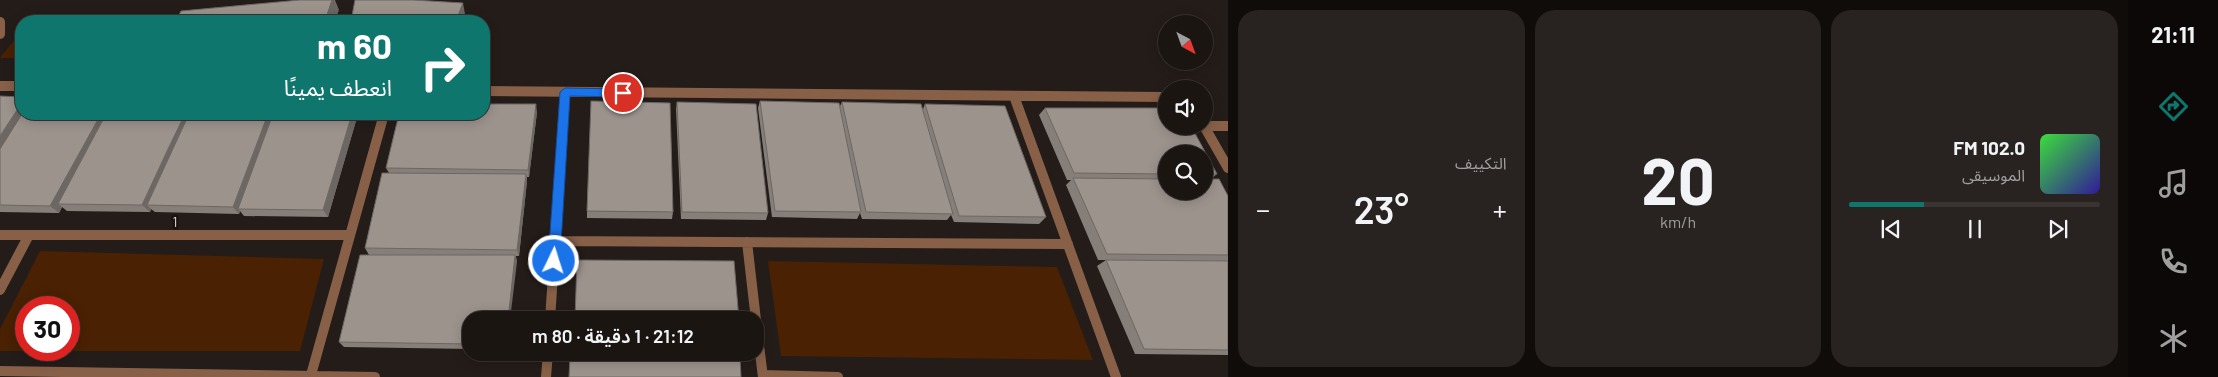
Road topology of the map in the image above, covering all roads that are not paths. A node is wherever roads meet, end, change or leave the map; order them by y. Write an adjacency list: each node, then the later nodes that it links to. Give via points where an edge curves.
1 (0, 22): 2 (street)
2 (0, 34)
3 (0, 86): 4 (street)
4 (15, 86)
5 (490, 91): 6 (street)
6 (565, 92): 7 (street); 17 (street)
7 (1014, 96): 8 (street); 19 (street)
8 (1158, 97)
9 (382, 120): 16 (street)
10 (1213, 126): 11 (street)
11 (1228, 126)
12 (1209, 135): 13 (street)
13 (1228, 168)
14 (0, 235): 15 (street, 1)
15 (30, 235): 16 (street, 1); 20 (street)
16 (350, 235): 26 (street)
17 (555, 241): 18 (street); 21 (street)
18 (747, 242): 19 (street); 22 (street)
19 (1068, 244): 31 (street)
20 (0, 290)
21 (551, 311)
22 (755, 311)
23 (547, 361): 29 (street)
24 (761, 361): 27 (street)
25 (0, 371): 26 (street)
26 (311, 376): 28 (street)
27 (763, 376): 30 (street)
28 (375, 377)
29 (546, 377)
30 (838, 377)
31 (1116, 377)

